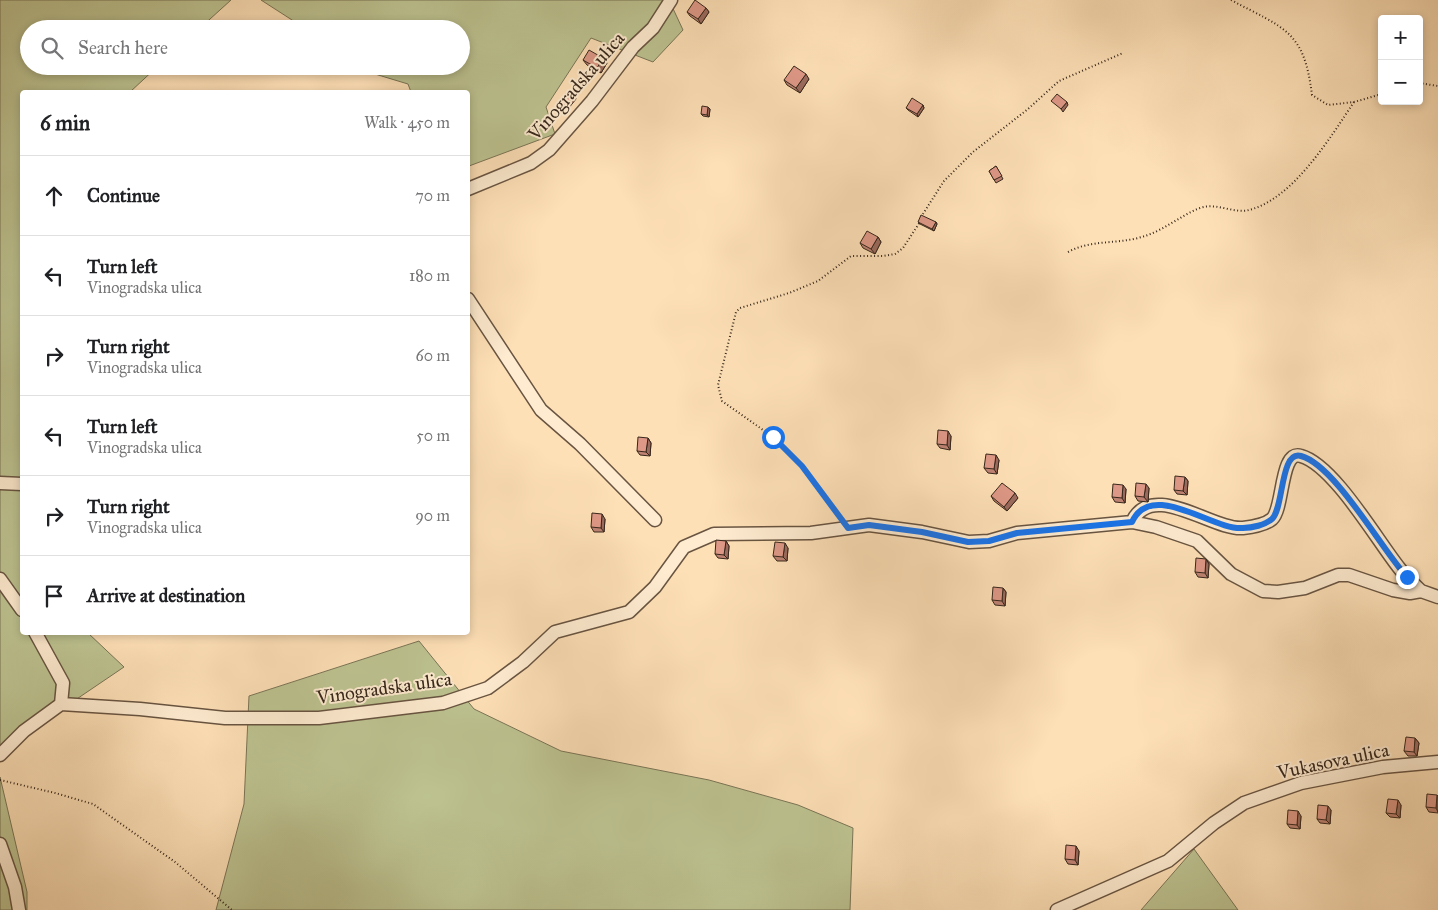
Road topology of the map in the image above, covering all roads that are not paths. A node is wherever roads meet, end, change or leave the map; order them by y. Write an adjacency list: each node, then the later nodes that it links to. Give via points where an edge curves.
1 (671, 0): 2 (street, Vinogradska ulica, via 653,28 633,47 592,102 549,150 531,163)
2 (470, 188)
3 (470, 302): 6 (street, via 541,410 580,444)
4 (0, 484): 5 (street)
5 (20, 484)
6 (655, 520)
7 (1132, 522): 9 (street, Vinogradska ulica, via 1197,541 1231,574 1263,591 1305,588 1338,575 1349,575 1394,590); 9 (street, Vinogradska ulica, via 1135,515 1156,505 1170,505 1241,529 1261,525 1272,518 1277,509 1285,467 1295,455 1302,456 1330,477 1369,524 1400,569); 13 (street, Vinogradska ulica, via 1017,533 989,541 968,542 869,525 811,533 714,534 684,547 655,587 628,612 555,632 488,688 443,702 319,718 235,718)
8 (0, 579): 11 (street)
9 (1421, 591): 10 (street, Vinogradska ulica)
10 (1438, 597)
11 (20, 607)
12 (36, 635): 13 (street, via 63,683)
13 (60, 704): 14 (street, via 24,731)
14 (0, 755)
15 (1438, 762): 18 (street, Vukasova ulica, via 1383,767 1301,783 1244,803 1168,861)
16 (0, 844): 17 (street, via 15,887)
17 (19, 910)
18 (1057, 910)

